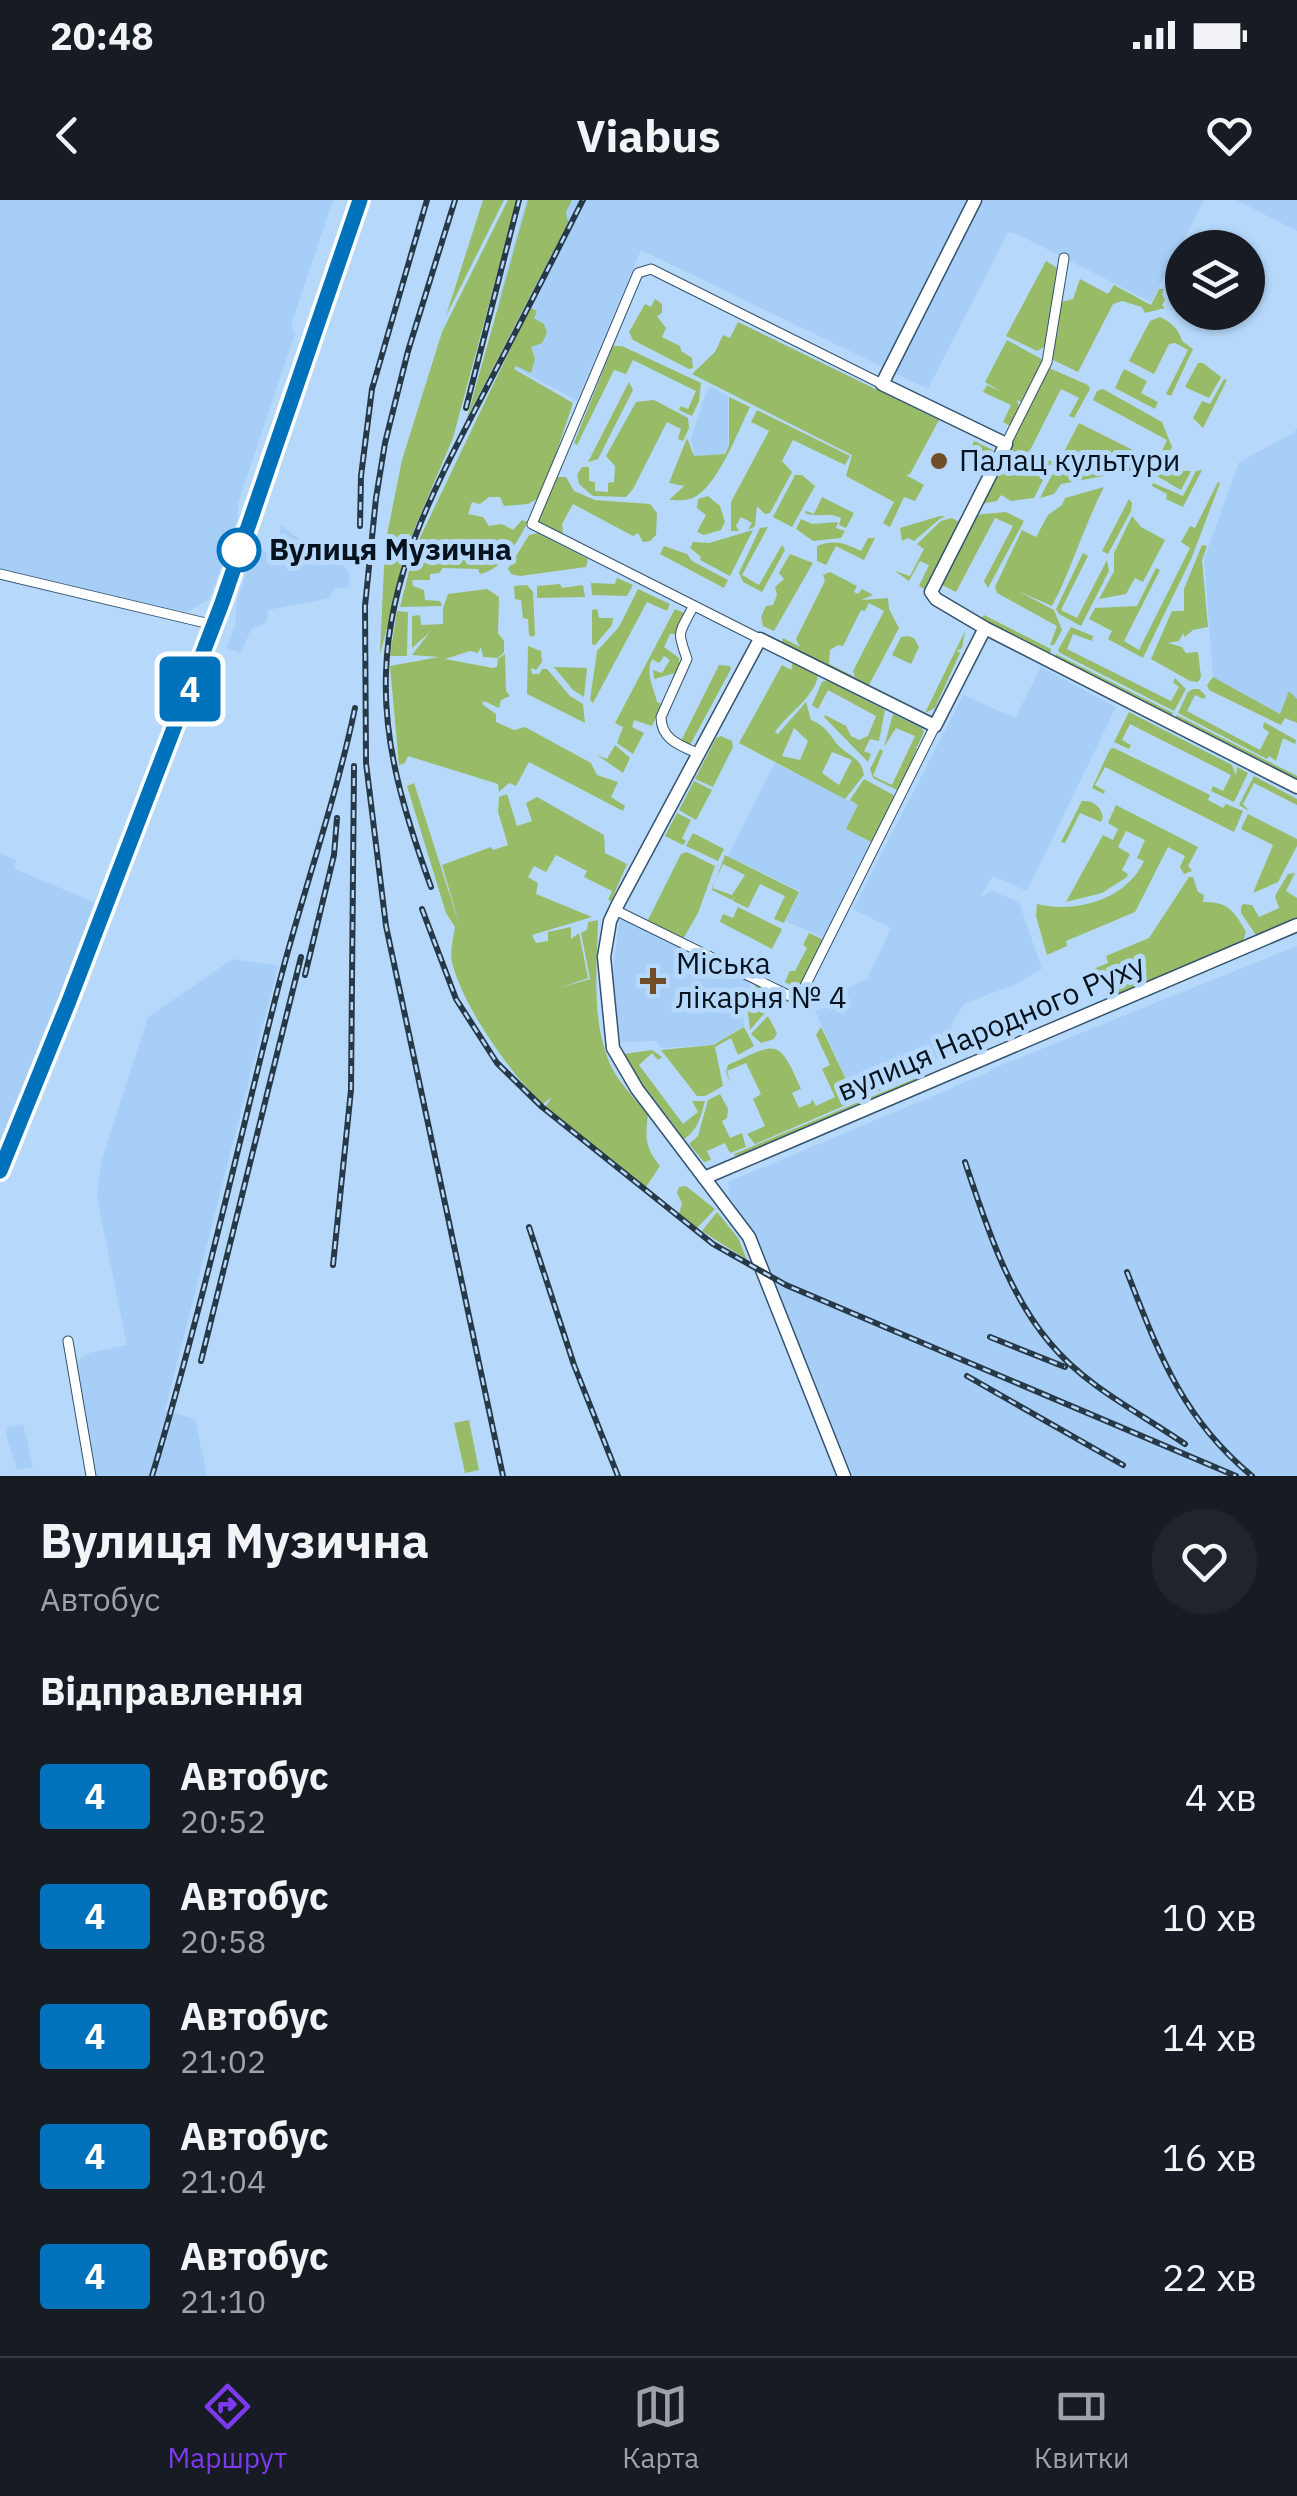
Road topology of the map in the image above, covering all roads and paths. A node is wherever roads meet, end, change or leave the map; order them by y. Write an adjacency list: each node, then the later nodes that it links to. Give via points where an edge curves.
1 (360, 200): 8 (main road)
2 (975, 200): 4 (street)
3 (1064, 258): 5 (street, via 1046,362)
4 (882, 384): 5 (street); 7 (street, via 651,270 638,273 532,524)
5 (1006, 444): 9 (street, via 931,592)
6 (0, 574): 8 (street)
7 (693, 607): 10 (street); 12 (street, via 678,635 687,659 661,726)
8 (214, 625): 16 (main road)
9 (985, 628): 11 (street); 13 (street)
10 (760, 639): 11 (street); 12 (street)
11 (935, 726): 14 (street, via 798,1000)
12 (696, 754): 14 (street)
13 (1297, 787)
14 (615, 910): 17 (street, via 604,957 613,1048)
15 (1297, 925): 17 (street, вулиця Народного Руху)
16 (0, 1171)
17 (704, 1178): 20 (street, via 749,1237)
18 (68, 1342): 19 (street)
19 (91, 1476)
20 (844, 1476)

